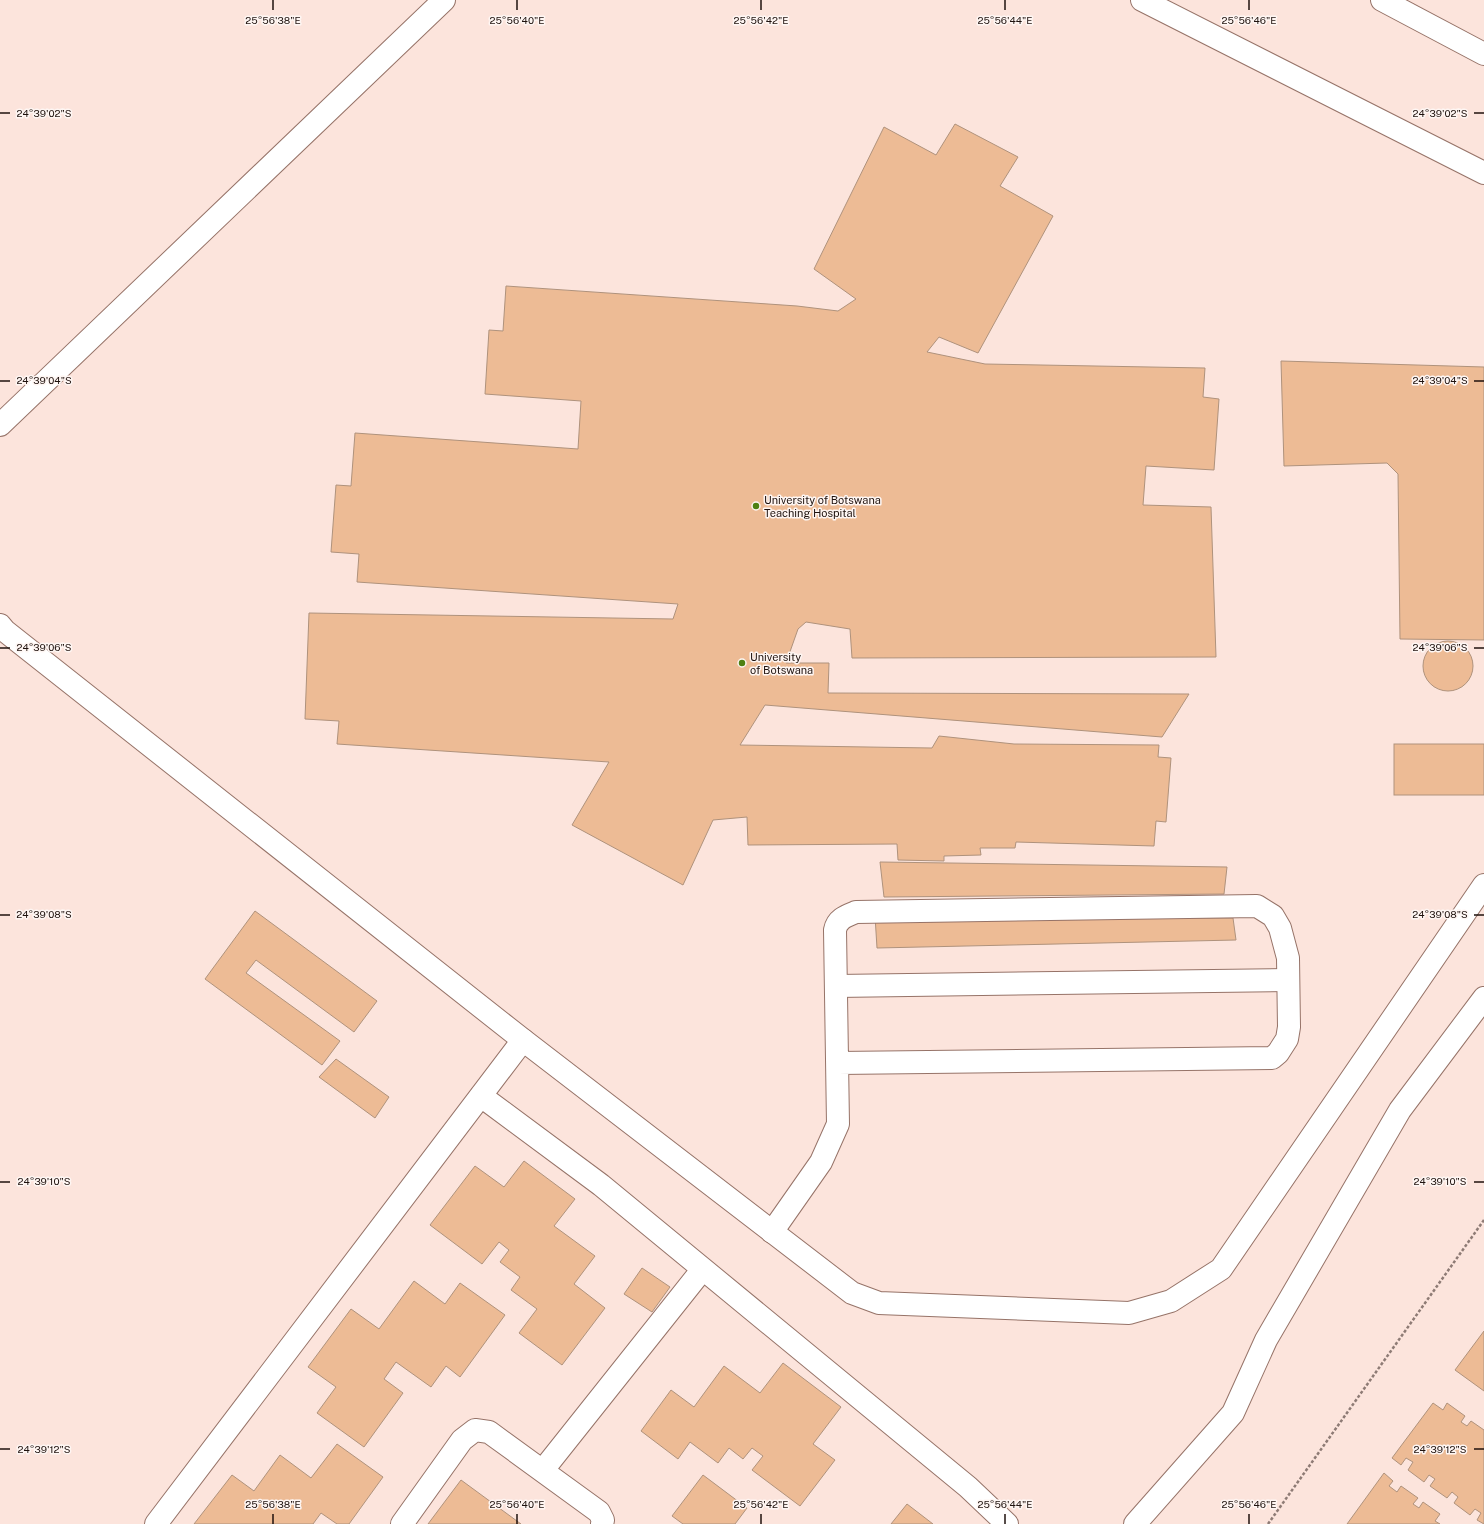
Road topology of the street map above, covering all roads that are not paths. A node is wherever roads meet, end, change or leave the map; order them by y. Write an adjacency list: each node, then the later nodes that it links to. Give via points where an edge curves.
1 (444, 0): 6 (street)
2 (1142, 0): 5 (street)
3 (1382, 0): 4 (street)
4 (1484, 54)
5 (1484, 173)
6 (0, 425)
7 (0, 625): 12 (street)
8 (1484, 885): 15 (street, via 1221,1269 1171,1301 1129,1313 879,1303 852,1293)
9 (1288, 980): 10 (street); 10 (street, via 1288,958 1280,928 1273,916 1257,906 1226,906 856,912 842,918 836,924); 13 (street, via 1287,1039 1272,1058)
10 (836, 986): 13 (street)
11 (1484, 998): 22 (street, via 1400,1110 1266,1340 1233,1413)
12 (523, 1040): 14 (street); 15 (street)
13 (838, 1063): 15 (street, via 838,1124 821,1162)
14 (481, 1096): 16 (street, via 601,1185); 18 (street)
15 (772, 1232)
16 (702, 1270): 17 (street); 21 (street, via 968,1487)
17 (543, 1470): 19 (street, via 489,1432 475,1430 462,1440); 20 (street, via 599,1512)
18 (156, 1524)
19 (402, 1524)
20 (602, 1524)
21 (1007, 1524)
22 (1135, 1524)

